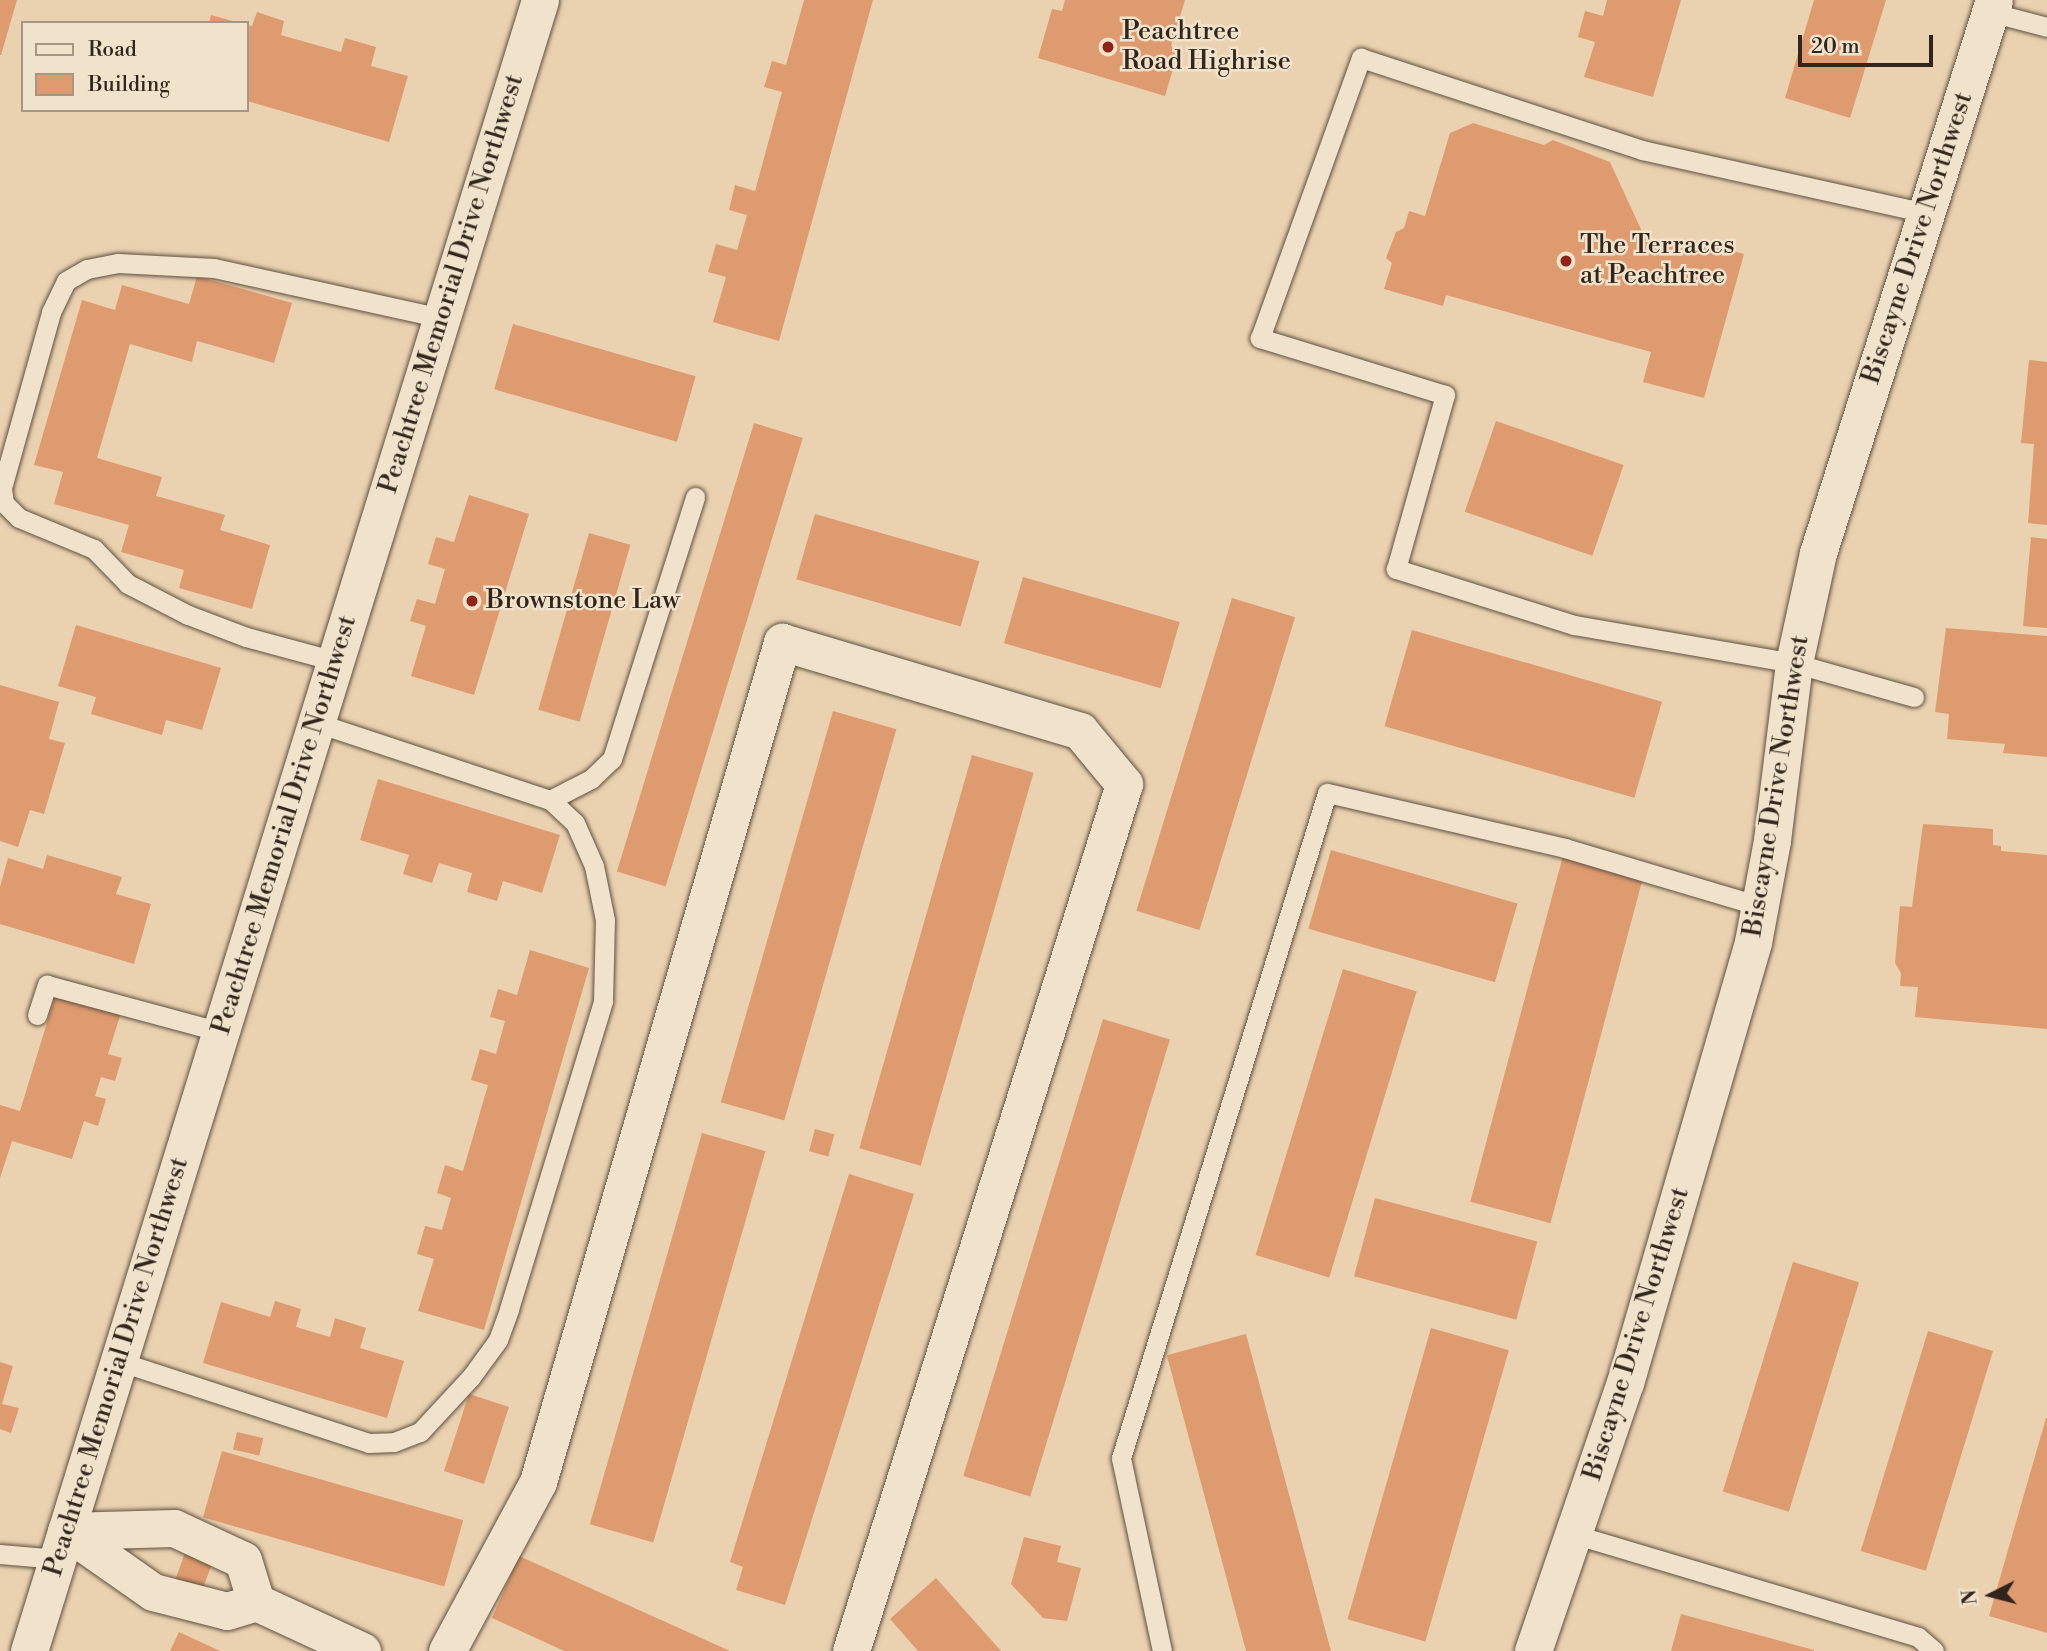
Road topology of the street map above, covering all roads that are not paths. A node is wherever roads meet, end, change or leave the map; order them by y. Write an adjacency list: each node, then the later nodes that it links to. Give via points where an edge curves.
1 (540, 0): 5 (street, Peachtree Memorial Drive Northwest)
2 (1992, 6): 3 (lane); 4 (street, Biscayne Drive Northwest)
3 (2047, 27)
4 (1927, 213): 8 (street, Biscayne Drive Northwest, via 1818,553); 8 (lane, via 1642,149 1361,58 1259,338 1444,395 1396,569 1574,625)
5 (442, 318): 7 (street, Peachtree Memorial Drive Northwest); 7 (lane, via 214,268 118,263 87,269 66,281 51,312 2,488 4,503 19,518 94,549 128,584 188,615 246,637)
6 (695, 497): 11 (lane, via 612,759 591,779)
7 (335, 661): 10 (street, Peachtree Memorial Drive Northwest)
8 (1794, 663): 9 (lane); 12 (street, Biscayne Drive Northwest)
9 (1914, 697)
10 (314, 722): 11 (lane); 14 (street, Peachtree Memorial Drive Northwest)
11 (550, 800): 15 (lane, via 575,823 594,866 605,920 603,1001 498,1340 471,1377 420,1432 394,1442 369,1443)
12 (1760, 906): 16 (street, Biscayne Drive Northwest, via 1625,1382); 24 (lane, via 1565,848 1327,793 1121,1458)
13 (37, 1015): 14 (lane, via 47,985)
14 (221, 1032): 15 (street, Peachtree Memorial Drive Northwest)
15 (118, 1361): 17 (street, Peachtree Memorial Drive Northwest)
16 (1573, 1534): 25 (street, Biscayne Drive Northwest); 26 (lane, via 1918,1637)
17 (62, 1545): 18 (lane); 19 (street, via 153,1592 227,1611); 19 (street, via 174,1528 243,1560); 20 (street, Peachtree Memorial Drive Northwest)
18 (0, 1554)
19 (256, 1602): 21 (street)
20 (29, 1651)
21 (362, 1651)
22 (447, 1651): 23 (street, via 538,1482 782,642 1080,731 1124,784)
23 (851, 1651)
24 (1162, 1651)
25 (1533, 1651)
26 (1934, 1651)

